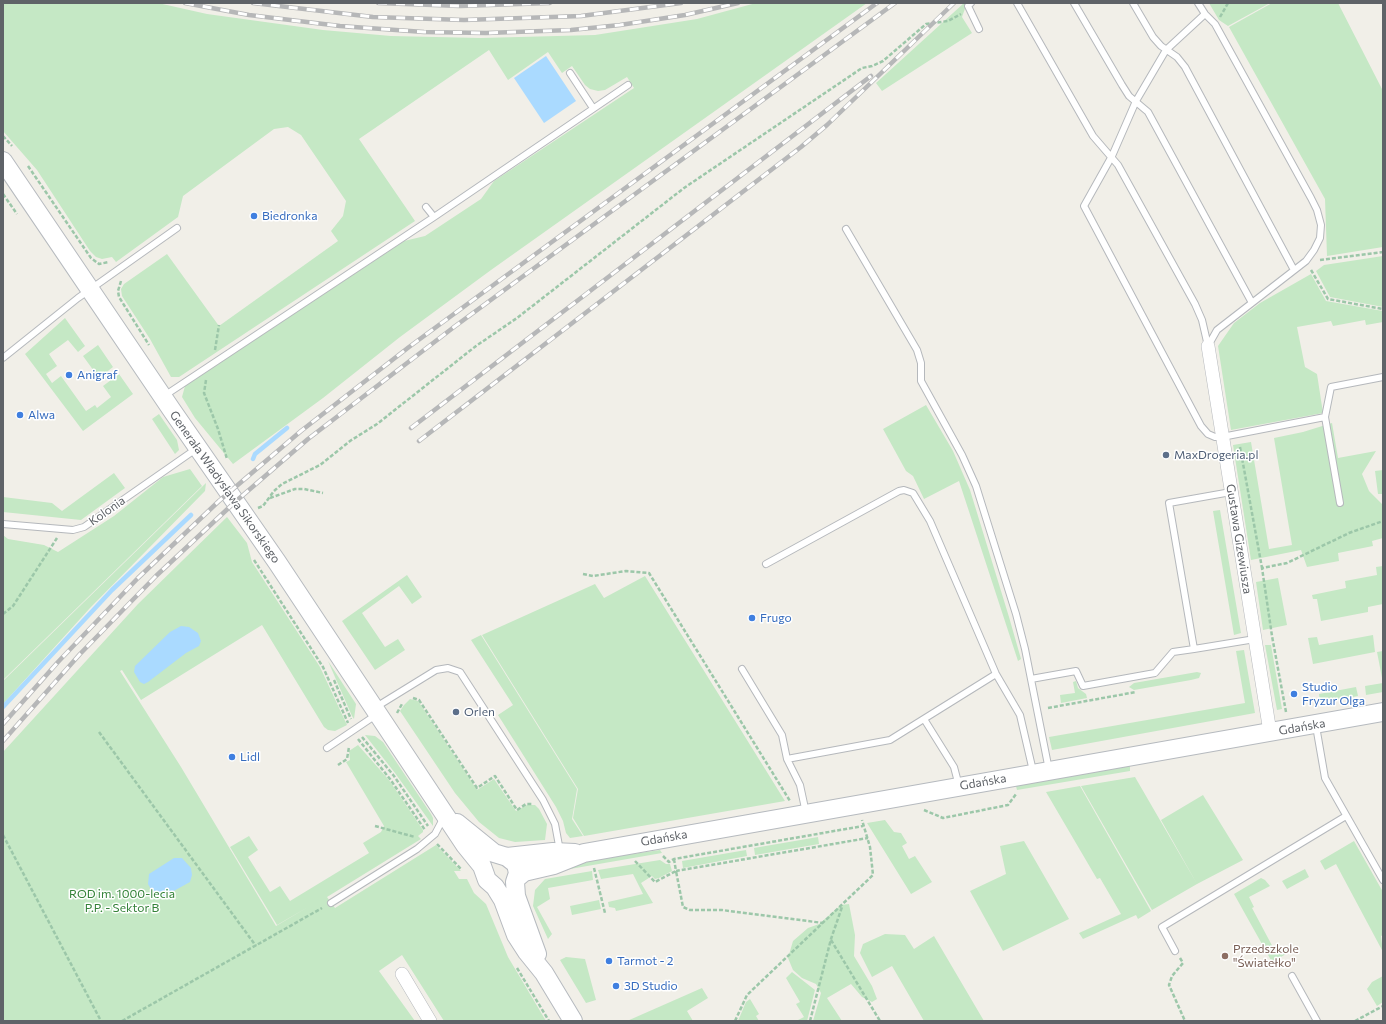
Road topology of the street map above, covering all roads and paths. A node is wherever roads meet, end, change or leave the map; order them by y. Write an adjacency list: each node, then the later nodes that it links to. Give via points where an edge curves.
1 (1017, 3): 15 (lane, via 1093,136)
2 (1074, 3): 11 (lane, via 1122,85)
3 (1133, 3): 8 (lane, via 1153,37)
4 (1198, 3): 6 (lane)
5 (969, 4): 7 (lane); 41 (path, via 959,15 948,21 926,24 883,61 862,68 684,188 378,424 320,465 282,484 274,490)
6 (1205, 14): 8 (lane); 22 (lane, via 1215,24 1317,210 1321,224 1320,238)
7 (979, 30)
8 (1166, 50): 11 (lane); 23 (lane, via 1177,57 1185,67)
9 (570, 73): 12 (lane)
10 (628, 85): 12 (lane)
11 (1136, 101): 15 (lane); 27 (lane, via 1148,112)
12 (593, 108): 18 (lane)
13 (3, 136): 14 (path)
14 (8, 154): 26 (street, Generała Władysława Sikorskiego)
15 (1112, 156): 30 (lane, via 1195,304); 36 (lane, via 1084,206 1201,426 1208,434)
16 (26, 164): 24 (path, via 91,258 99,264 109,262)
17 (426, 206): 18 (lane)
18 (434, 217): 32 (lane)
19 (177, 228): 24 (lane)
20 (846, 229): 55 (lane, via 917,350 921,381 970,472 1016,614)
21 (1383, 252): 22 (path, via 1328,260)
22 (1306, 260): 23 (lane); 28 (path, via 1328,300)
23 (1294, 270): 27 (lane)
24 (115, 272): 25 (path); 26 (lane)
25 (122, 281)
26 (90, 290): 31 (lane); 34 (street, Generała Władysława Sikorskiego)
27 (1251, 301): 30 (lane, via 1217,330)
28 (1383, 309)
29 (219, 325): 32 (path)
30 (1208, 346): 36 (street, Gustawa Gizewiusza)
31 (3, 358)
32 (213, 363): 34 (lane); 38 (path, via 206,378 204,393)
33 (1383, 377): 35 (lane, via 1331,387)
34 (163, 397): 37 (street, Generała Władysława Sikorskiego)
35 (1325, 418): 36 (lane); 42 (lane)
36 (1222, 436): 39 (street, Gustawa Gizewiusza)
37 (197, 448): 45 (lane, Kolonia, via 84,527 73,530); 59 (street, Generała Władysława Sikorskiego)
38 (228, 464)
39 (1231, 492): 51 (street, Gustawa Gizewiusza); 52 (lane, via 1169,503)
40 (323, 494): 41 (path, via 304,488)
41 (270, 498): 43 (path)
42 (1340, 503)
43 (258, 508)
44 (1383, 521): 62 (path, via 1349,533 1287,563 1262,568)
45 (3, 524)
46 (50, 548): 50 (path, via 14,606)
47 (253, 555): 65 (path, via 254,561 280,603 323,667)
48 (766, 564): 54 (lane, via 899,491 908,490 913,493 930,521)
49 (583, 574): 76 (path, via 593,576 626,571 649,573)
50 (3, 614)
51 (1255, 639): 52 (lane); 67 (street, Gustawa Gizewiusza)
52 (1194, 649): 55 (lane, via 1173,652 1155,673 1090,685 1083,686 1076,671)
53 (742, 669): 70 (lane, via 782,735)
54 (996, 674): 63 (lane); 72 (lane, via 1020,715)
55 (1031, 679): 72 (lane)
56 (1136, 692): 60 (path)
57 (410, 698): 75 (path, via 419,700 477,788 494,776 517,810 526,804)
58 (406, 700): 59 (path, via 397,714)
59 (380, 707): 65 (lane); 78 (street, Generała Władysława Sikorskiego); 88 (lane, via 436,670 448,668 460,672 547,806 555,824)
60 (1043, 709)
61 (1383, 712): 64 (street, Gdańska)
62 (1286, 713)
63 (924, 719): 70 (lane, via 890,740); 73 (lane, via 954,767)
64 (1315, 724): 67 (street, Gdańska); 79 (lane, via 1325,778)
65 (352, 731): 68 (path); 69 (lane)
66 (99, 732): 109 (path)
67 (1270, 732): 72 (street, Gdańska)
68 (359, 740): 71 (path, via 350,746 347,750 347,759); 84 (path, via 390,779 426,832)
69 (328, 748)
70 (787, 759): 76 (lane, via 800,785)
71 (338, 765)
72 (1042, 772): 73 (street, Gdańska)
73 (959, 786): 76 (street, Gdańska)
74 (1016, 793): 77 (path, via 1008,805 943,818)
75 (536, 804)
76 (799, 808): 93 (street, Gdańska)
77 (920, 808)
78 (446, 814): 86 (lane, via 439,829); 89 (street, Generała Władysława Sikorskiego, via 489,850); 100 (street, Generała Władysława Sikorskiego)
79 (1346, 816): 102 (lane); 110 (lane, via 1162,927)
80 (869, 817): 81 (path)
81 (862, 818)
82 (375, 826): 85 (path)
83 (3, 835): 116 (path)
84 (422, 835)
85 (418, 838)
86 (431, 838): 96 (path, via 461,869); 104 (lane)
87 (868, 838): 91 (path, via 863,826); 99 (path); 105 (path, via 873,875)
88 (560, 852): 89 (street, Gdańska); 93 (street, Gdańska)
89 (504, 856): 100 (street, via 491,859); 101 (street, Generała Władysława Sikorskiego, via 516,864)
90 (656, 858): 91 (path, via 663,856 669,862)
91 (674, 859): 99 (path)
92 (642, 860): 94 (path)
93 (586, 861): 98 (path); 101 (street, Gdańska, via 524,872)
94 (635, 861): 95 (path); 99 (path, via 654,882)
95 (628, 862)
96 (465, 865)
97 (601, 866): 98 (path)
98 (594, 868): 106 (path)
99 (676, 871): 107 (path, via 683,907 690,910 722,910)
100 (485, 872): 103 (street, Generała Władysława Sikorskiego, via 489,883)
101 (517, 879): 103 (street, via 507,888); 112 (street, Generała Władysława Sikorskiego, via 516,896)
102 (1383, 880)
103 (495, 887): 112 (street, Generała Władysława Sikorskiego, via 503,900 516,934)
104 (331, 903): 109 (path)
105 (842, 906): 107 (path); 108 (path)
106 (606, 913)
107 (823, 923): 120 (path, via 747,995)
108 (831, 939): 121 (path); 122 (path)
109 (256, 946): 117 (path)
110 (1175, 951)
111 (1180, 958): 123 (path, via 1183,963 1172,976 1169,985)
112 (544, 973): 119 (street, Generała Władysława Sikorskiego)
113 (402, 974): 118 (street)
114 (1292, 976): 124 (lane)
115 (1383, 1006): 125 (path)
116 (101, 1021)
117 (122, 1021)
118 (430, 1021)
119 (573, 1021)
120 (735, 1021)
121 (810, 1021)
122 (880, 1021)
123 (1185, 1021)
124 (1318, 1021)
125 (1355, 1021)

